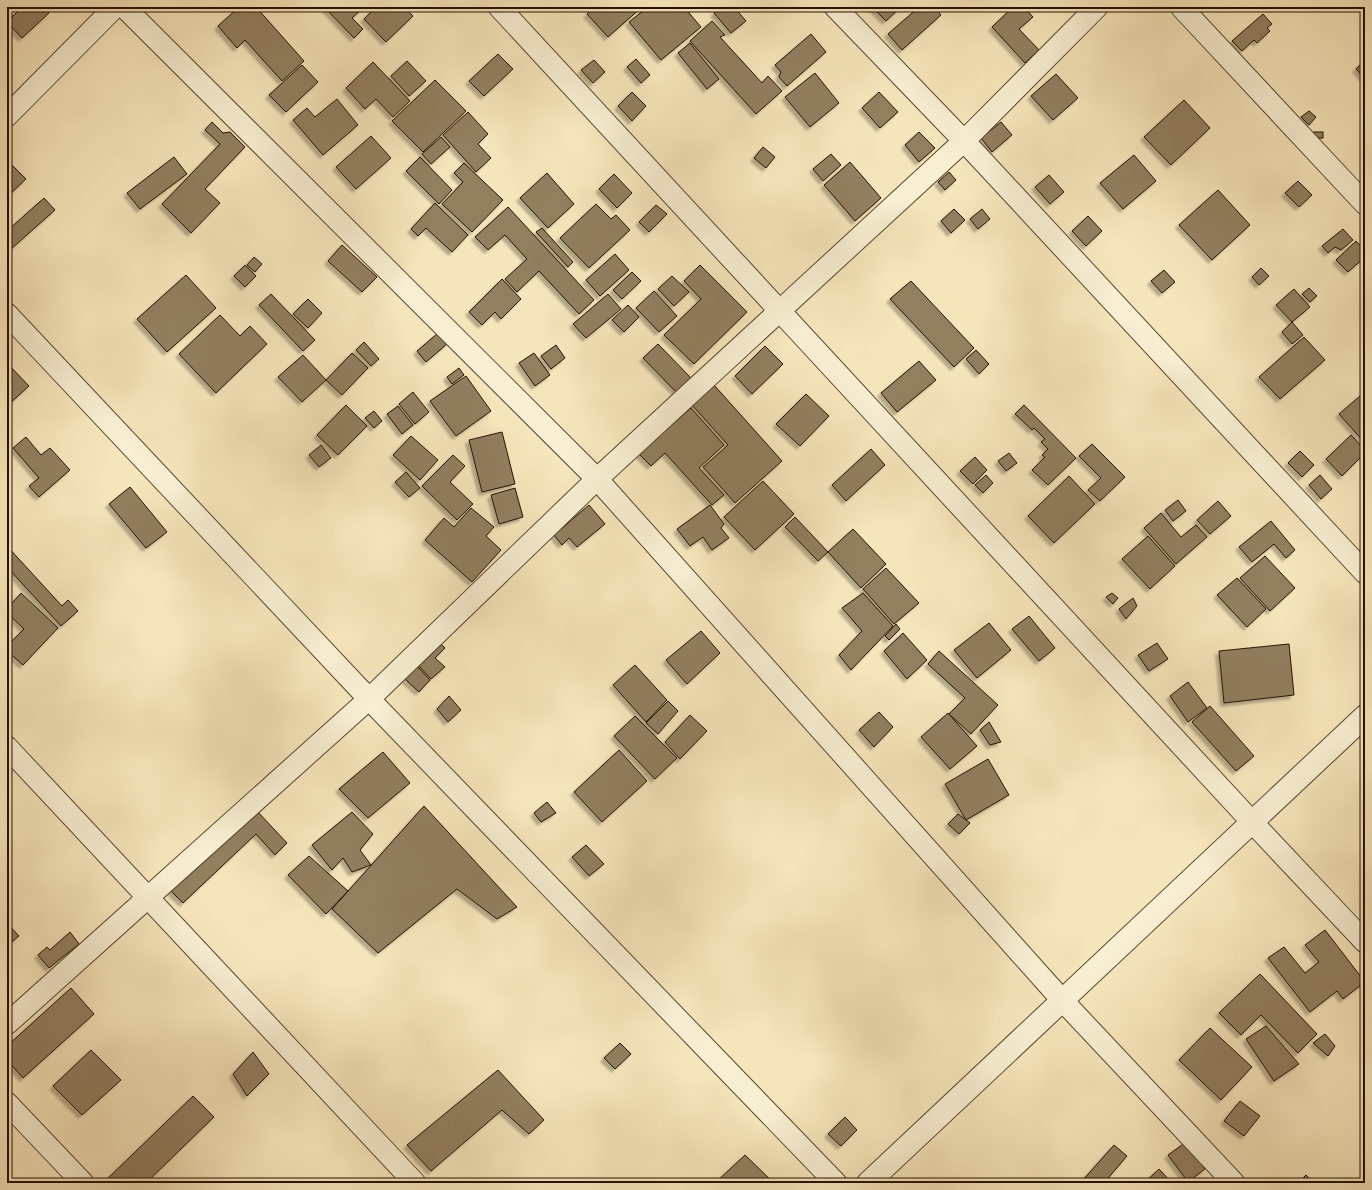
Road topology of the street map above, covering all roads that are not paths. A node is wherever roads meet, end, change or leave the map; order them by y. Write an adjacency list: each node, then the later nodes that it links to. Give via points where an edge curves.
1 (116, 7): 7 (street)
2 (124, 7): 12 (street)
3 (499, 7): 10 (street)
4 (835, 7): 8 (street)
5 (1098, 7): 8 (street)
6 (1181, 7): 9 (street)
7 (7, 116)
8 (964, 141): 10 (street); 13 (street)
9 (1365, 204)
10 (780, 311): 12 (street); 17 (street)
11 (7, 314): 14 (street)
12 (597, 479): 14 (street); 20 (street)
13 (1365, 573)
14 (370, 699): 18 (street); 25 (street)
15 (1365, 716): 17 (street)
16 (7, 747): 18 (street)
17 (1252, 822): 19 (street); 20 (street)
18 (148, 896): 21 (street); 24 (street)
19 (1365, 942)
20 (1062, 1000): 26 (street); 27 (street)
21 (7, 1024)
22 (7, 1103): 23 (street)
23 (83, 1183)
24 (415, 1183)
25 (836, 1183)
26 (868, 1183)
27 (1234, 1183)

